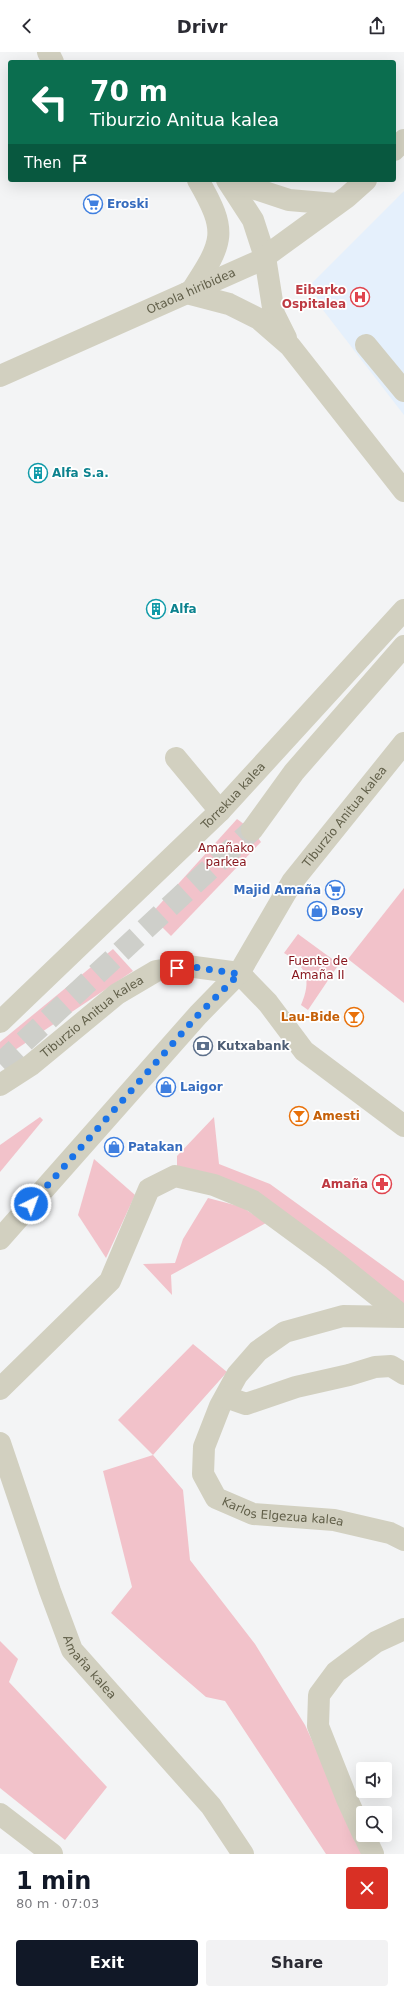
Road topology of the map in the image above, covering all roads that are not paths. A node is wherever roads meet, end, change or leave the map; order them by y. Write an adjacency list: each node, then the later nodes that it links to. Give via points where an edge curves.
1 (404, 140): 2 (street)
2 (396, 148)
3 (199, 182): 9 (street, via 214,208 219,224 218,241 212,260)
4 (229, 182): 8 (street, via 253,220)
5 (234, 182): 7 (street, via 289,200)
6 (364, 182): 7 (street, Otaola hiribidea)
7 (336, 204): 8 (street, Otaola hiribidea)
8 (265, 256): 9 (street, Otaola hiribidea); 11 (street, via 274,314)
9 (190, 292): 11 (street, via 229,304 259,319); 12 (street, Otaola hiribidea)
10 (366, 345): 13 (street)
11 (290, 346): 14 (street)
12 (0, 376)
13 (404, 391)
14 (404, 491)
15 (404, 610): 19 (street, Torrekua kalea)
16 (404, 646): 20 (street, via 294,772)
17 (404, 743): 21 (street, Tiburzio Anitua kalea, via 292,882)
18 (176, 758): 19 (street)
19 (220, 811): 22 (street, Torrekua kalea)
20 (252, 830)
21 (239, 974): 23 (street, Tiburzio Anitua kalea, via 187,966 156,971 117,994 31,1065); 24 (street, via 268,1003 304,1051); 25 (street, Tiburzio Anitua kalea, via 198,1015)
22 (0, 1022)
23 (0, 1085)
24 (404, 1126)
25 (0, 1239)
26 (404, 1317): 28 (street, via 253,1201 214,1185 175,1176 149,1189 110,1281); 29 (street, Karlos Elgezua kalea, via 343,1316 285,1332 258,1351 237,1375)
27 (404, 1374): 29 (street, via 391,1366 375,1367 296,1387 246,1404)
28 (0, 1389)
29 (226, 1397): 31 (street, Karlos Elgezua kalea, via 204,1447 203,1474 216,1498 254,1514 334,1520 390,1533)
30 (0, 1443): 37 (street, Amaña kalea, via 72,1650 211,1806)
31 (404, 1540)
32 (404, 1629): 34 (street, via 376,1642 336,1672 319,1695 318,1726)
33 (0, 1814): 36 (street)
34 (356, 1820)
35 (367, 1842): 38 (street)
36 (52, 1854)
37 (243, 1854)
38 (373, 1854)

